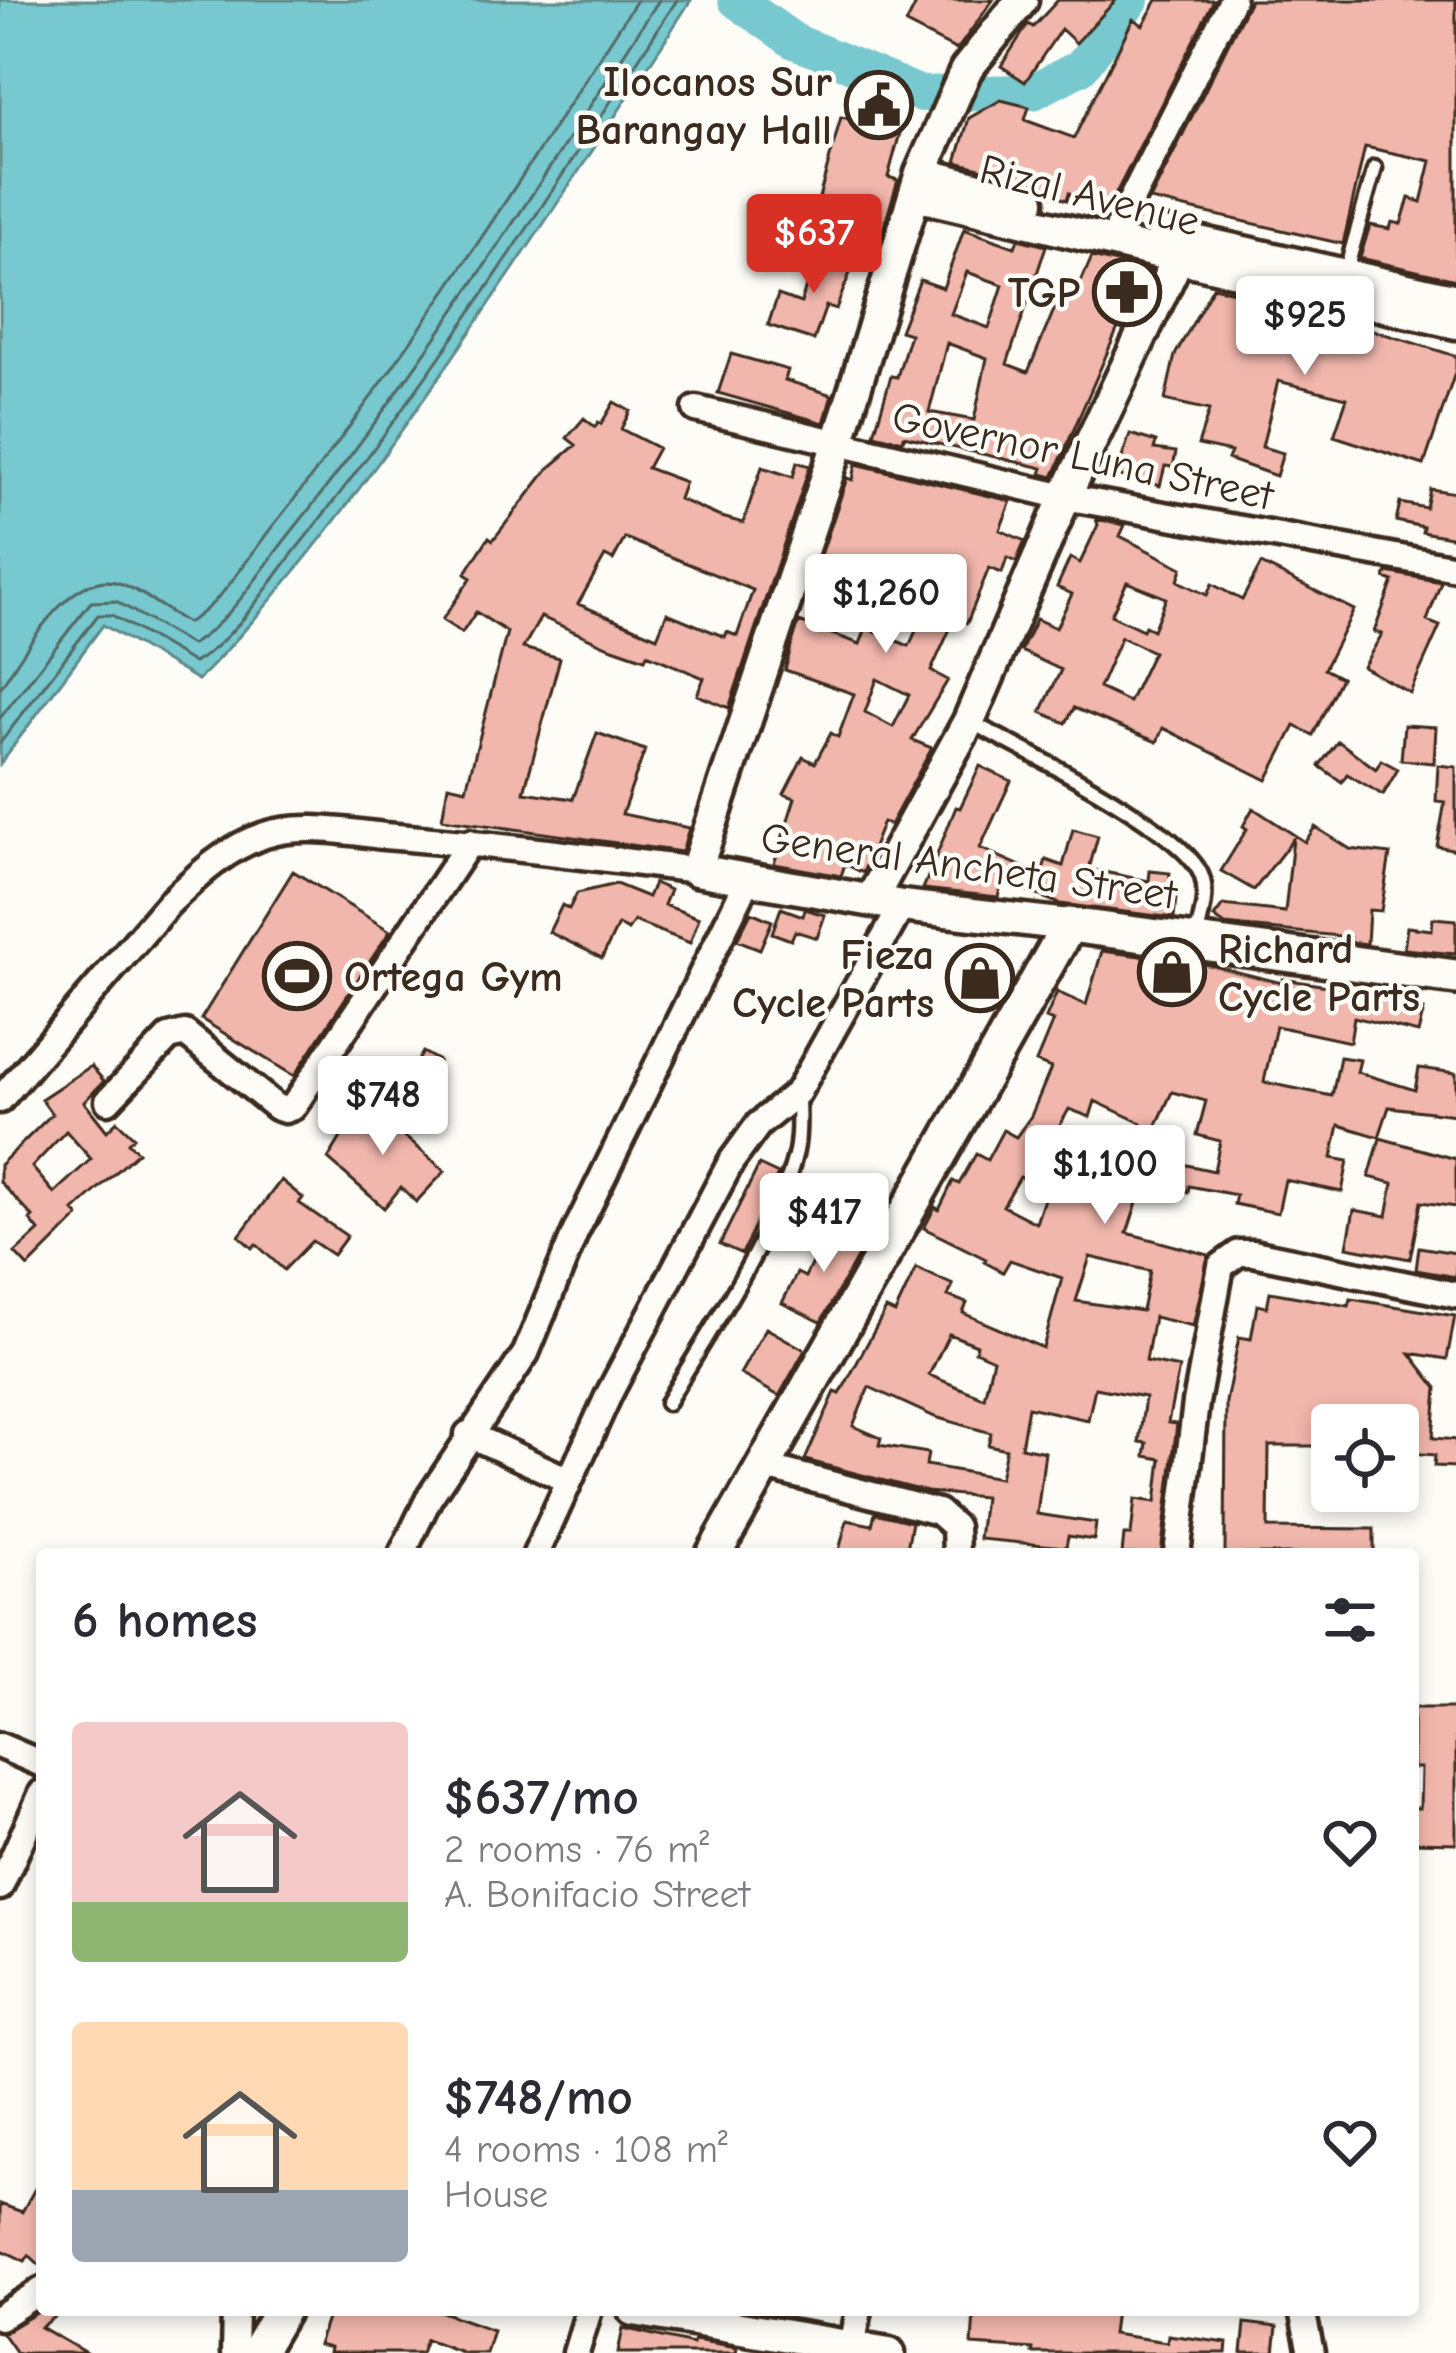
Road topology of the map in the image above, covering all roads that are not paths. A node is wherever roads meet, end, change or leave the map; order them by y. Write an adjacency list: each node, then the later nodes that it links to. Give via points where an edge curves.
1 (1022, 0): 4 (street, via 966,70)
2 (1232, 0): 5 (street)
3 (1375, 168): 7 (lane)
4 (918, 184): 5 (street, Rizal Avenue); 6 (street, Rizal Avenue); 11 (street)
5 (1119, 224): 7 (street, Rizal Avenue)
6 (1178, 258): 9 (street, Rizal Avenue); 12 (street)
7 (1345, 275): 8 (street, Rizal Avenue)
8 (1456, 300)
9 (1456, 323)
10 (696, 409): 11 (street, Governor Luna Street)
11 (838, 443): 12 (street, Governor Luna Street); 16 (street)
12 (1065, 497): 13 (street, Governor Luna Street); 14 (street)
13 (1456, 568)
14 (969, 721): 18 (street); 21 (lane, via 1136,815 1189,855 1204,886)
15 (470, 842): 16 (street, General Ancheta Street); 24 (street, General Ancheta Street, via 302,830 234,850 168,904); 25 (street, via 293,1107 276,1106 184,1033 169,1037)
16 (696, 870): 17 (street, General Ancheta Street)
17 (748, 880): 18 (street, General Ancheta Street); 28 (street, via 575,1232 526,1353)
18 (871, 900): 19 (street, General Ancheta Street)
19 (902, 907): 20 (street, General Ancheta Street); 23 (street)
20 (1069, 926): 21 (main road, General Ancheta Street); 29 (main road)
21 (1195, 943): 22 (main road, General Ancheta Street)
22 (1456, 977)
23 (798, 1092): 27 (lane, via 797,1144 777,1203); 30 (street, via 758,1125 731,1162)
24 (0, 1100)
25 (108, 1101)
26 (1456, 1295): 35 (street, via 1253,1252 1221,1266)
27 (667, 1402)
28 (469, 1434): 30 (street); 31 (street)
29 (762, 1466): 33 (main road); 34 (street, via 938,1512 955,1527)
30 (568, 1480): 32 (street)
31 (405, 1548)
32 (539, 1548)
33 (717, 1548)
34 (956, 1548)
35 (1179, 1548)
36 (0, 1746): 37 (street)
37 (36, 1761)
38 (36, 1806): 39 (street)
39 (0, 1887)
40 (36, 2294): 47 (street)
41 (236, 2316): 49 (street)
42 (279, 2316): 50 (main road)
43 (587, 2316): 51 (street)
44 (669, 2316): 48 (street)
45 (858, 2316): 48 (street)
46 (1303, 2316): 53 (street)
47 (0, 2317)
48 (852, 2347): 52 (street)
49 (234, 2353)
50 (257, 2353)
51 (576, 2353)
52 (888, 2353)
53 (1311, 2353)

